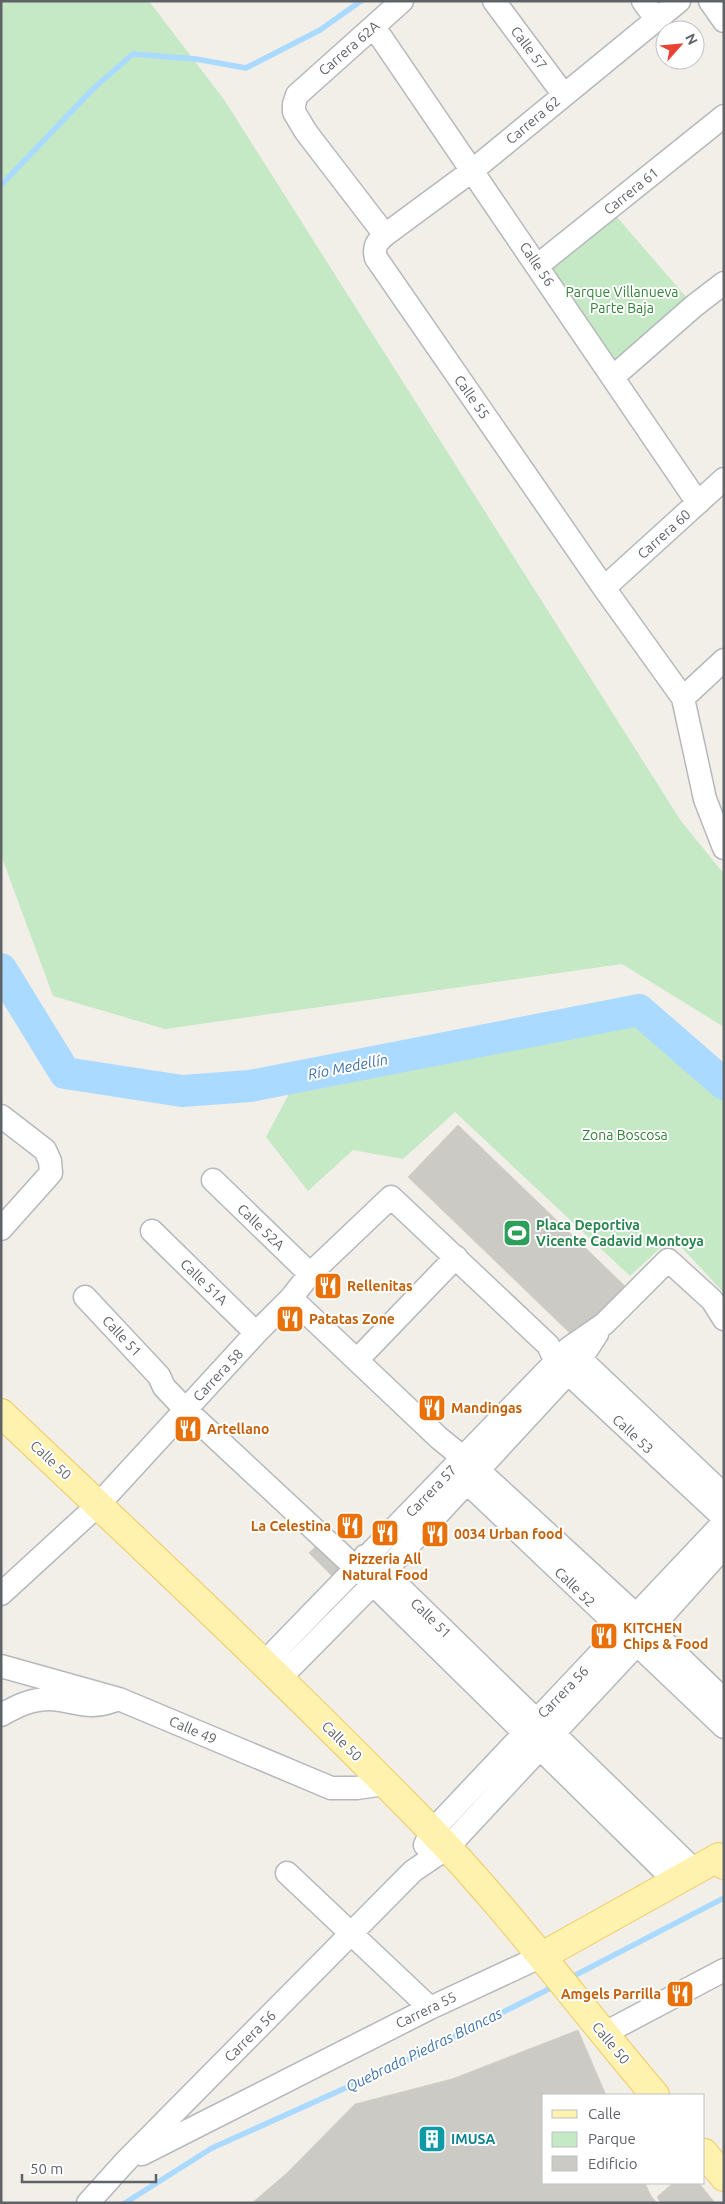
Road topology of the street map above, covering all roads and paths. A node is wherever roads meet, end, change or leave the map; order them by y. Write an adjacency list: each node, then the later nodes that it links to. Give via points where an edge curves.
1 (402, 1): 7 (street, Carrera 62A)
2 (494, 1): 8 (street, Calle 57)
3 (679, 1): 5 (street, Carrera 62)
4 (710, 1): 6 (street)
5 (650, 10): 8 (street, Carrera 62)
6 (724, 21)
7 (374, 27): 10 (street, Calle 56); 11 (street, Carrera 62A, via 297,95 294,112)
8 (564, 95): 10 (street, Carrera 62)
9 (724, 116): 12 (street, Carrera 61)
10 (473, 170): 11 (street, Carrera 62); 12 (street, Calle 56)
11 (385, 235): 17 (street, Calle 55, via 376,244 376,258)
12 (537, 266): 14 (street, Calle 56)
13 (724, 283): 14 (street)
14 (613, 377): 16 (street, Calle 56)
15 (724, 479): 16 (street, Carrera 60)
16 (698, 503): 17 (street, Carrera 60)
17 (604, 588): 19 (street, Calle 55)
18 (724, 660): 19 (street)
19 (683, 698): 20 (street, via 706,799)
20 (724, 848)
21 (1, 1116): 24 (street, via 45,1150 51,1173)
22 (213, 1180): 27 (street, Calle 52A)
23 (391, 1197): 26 (street, Calle 53); 27 (street, Carrera 58)
24 (2, 1226)
25 (152, 1231): 32 (street, Calle 51A)
26 (456, 1257): 33 (street, Calle 53); 34 (street)
27 (310, 1274): 29 (street, Carrera 58)
28 (85, 1297): 35 (street, Calle 51, via 159,1376 164,1387)
29 (292, 1298): 32 (street, Carrera 58); 34 (street, Calle 52)
30 (718, 1302): 31 (street); 33 (street, Carrera 57, via 668,1260 604,1324)
31 (724, 1319)
32 (256, 1333): 35 (street, Carrera 58)
33 (564, 1358): 37 (street, Carrera 57); 38 (street, Calle 53); 40 (street, Calle 53)
34 (358, 1359): 37 (street, Calle 52, via 439,1438)
35 (190, 1405): 39 (street, Carrera 58); 43 (street, Calle 51)
36 (1, 1413): 39 (main road, Calle 50)
37 (465, 1469): 43 (street, Carrera 57); 45 (street, Calle 52)
38 (724, 1495)
39 (98, 1504): 44 (street, Carrera 58); 47 (main road, Calle 50)
40 (724, 1518)
41 (724, 1522): 45 (street, Carrera 56)
42 (724, 1547): 45 (street, Carrera 56)
43 (370, 1571): 47 (street, Carrera 57); 52 (street, Calle 51)
44 (1, 1594)
45 (636, 1630): 49 (street, Calle 52); 51 (street, Calle 52); 52 (street, Carrera 56)
46 (1, 1666): 48 (street, Calle 49)
47 (272, 1671): 53 (main road, Calle 50)
48 (119, 1699): 50 (street, via 92,1707 52,1699 35,1700); 53 (street, Calle 49, via 331,1788)
49 (724, 1700)
50 (1, 1715)
51 (724, 1727)
52 (538, 1733): 54 (street, Carrera 56); 57 (street, Calle 51)
53 (384, 1784): 54 (main road, Calle 50)
54 (439, 1839): 58 (street, Carrera 56); 59 (main road, Calle 50)
55 (722, 1859): 57 (main road, Carrera 55)
56 (287, 1873): 58 (street)
57 (686, 1876): 59 (main road, Carrera 55)
58 (351, 1935): 61 (street); 65 (street, Carrera 56)
59 (548, 1964): 61 (street, Carrera 55); 62 (main road, Calle 50)
60 (724, 1970): 62 (street)
61 (430, 2008): 65 (street, Carrera 55)
62 (603, 2034): 63 (main road, Calle 50)
63 (654, 2094)
64 (705, 2154): 66 (main road)
65 (125, 2162): 67 (street, Carrera 56)
66 (724, 2177)
67 (88, 2203)

